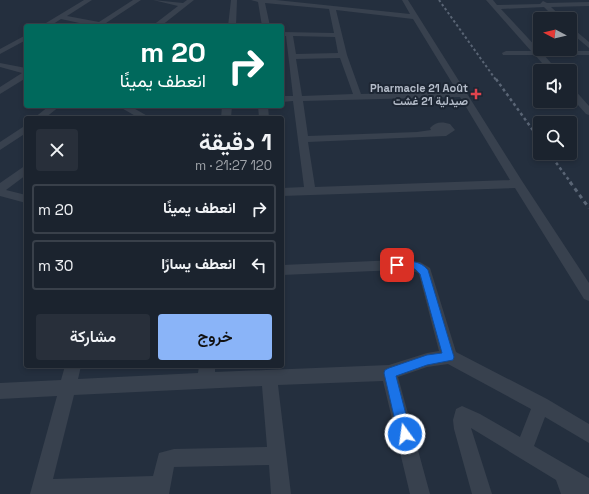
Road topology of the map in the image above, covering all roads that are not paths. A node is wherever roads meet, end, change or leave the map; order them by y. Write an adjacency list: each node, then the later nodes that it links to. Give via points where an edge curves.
1 (89, 0): 15 (street)
2 (138, 0): 19 (street)
3 (156, 0): 11 (street)
4 (191, 0): 11 (street)
5 (234, 0): 21 (street)
6 (257, 0): 12 (street); 22 (street, via 264,9)
7 (405, 0): 16 (street)
8 (489, 0): 13 (street)
9 (543, 2): 10 (street); 13 (street); 14 (street)
10 (589, 4)
11 (184, 5): 20 (street)
12 (332, 7): 16 (street); 24 (street)
13 (495, 7): 28 (street)
14 (553, 12)
15 (59, 17): 17 (street); 18 (street)
16 (417, 18): 42 (street)
17 (48, 24)
18 (93, 24)
19 (100, 24)
20 (159, 24)
21 (232, 24)
22 (266, 24)
23 (286, 34): 24 (street); 36 (street)
24 (339, 35): 34 (street)
25 (577, 35): 27 (street)
26 (24, 39): 29 (street)
27 (589, 46)
28 (533, 49)
29 (0, 52)
30 (506, 53): 33 (street)
31 (577, 53): 32 (street)
32 (589, 53)
33 (533, 54)
34 (343, 55): 36 (street); 43 (street)
35 (540, 56): 37 (street)
36 (292, 57): 46 (street)
37 (547, 64)
38 (0, 65): 39 (street)
39 (24, 71)
40 (24, 75): 41 (street)
41 (0, 91)
42 (463, 94): 43 (street); 57 (street)
43 (358, 97): 46 (street)
44 (577, 98): 49 (street)
45 (284, 99): 46 (street)
46 (298, 99): 54 (street)
47 (52, 108): 50 (street)
48 (126, 108): 51 (street)
49 (589, 112)
50 (42, 116)
51 (140, 116)
52 (24, 129): 55 (street)
53 (439, 132): 54 (street)
54 (304, 139): 60 (street)
55 (0, 147)
56 (24, 171): 58 (street)
57 (518, 184): 60 (street); 63 (street)
58 (0, 190): 61 (street)
59 (284, 192): 60 (street)
60 (310, 192)
61 (24, 198)
62 (284, 270): 64 (street, via 397,265 420,267 425,272)
63 (589, 295)
64 (449, 357): 67 (street, via 427,360); 71 (street)
65 (72, 368): 69 (street)
66 (207, 373): 68 (street); 69 (street)
67 (389, 373): 68 (street); 80 (street)
68 (269, 377): 74 (street)
69 (67, 389): 70 (street); 78 (street)
70 (0, 392)
71 (541, 405): 72 (street); 73 (street)
72 (589, 434)
73 (524, 449): 75 (street); 81 (street, via 462,415 460,418 463,432)
74 (278, 456): 77 (street, via 166,460); 79 (street)
75 (563, 474): 76 (street); 82 (street)
76 (589, 489)
77 (160, 490): 78 (street)
78 (40, 492)
79 (281, 494)
80 (420, 494)
81 (482, 494)
82 (571, 494)

